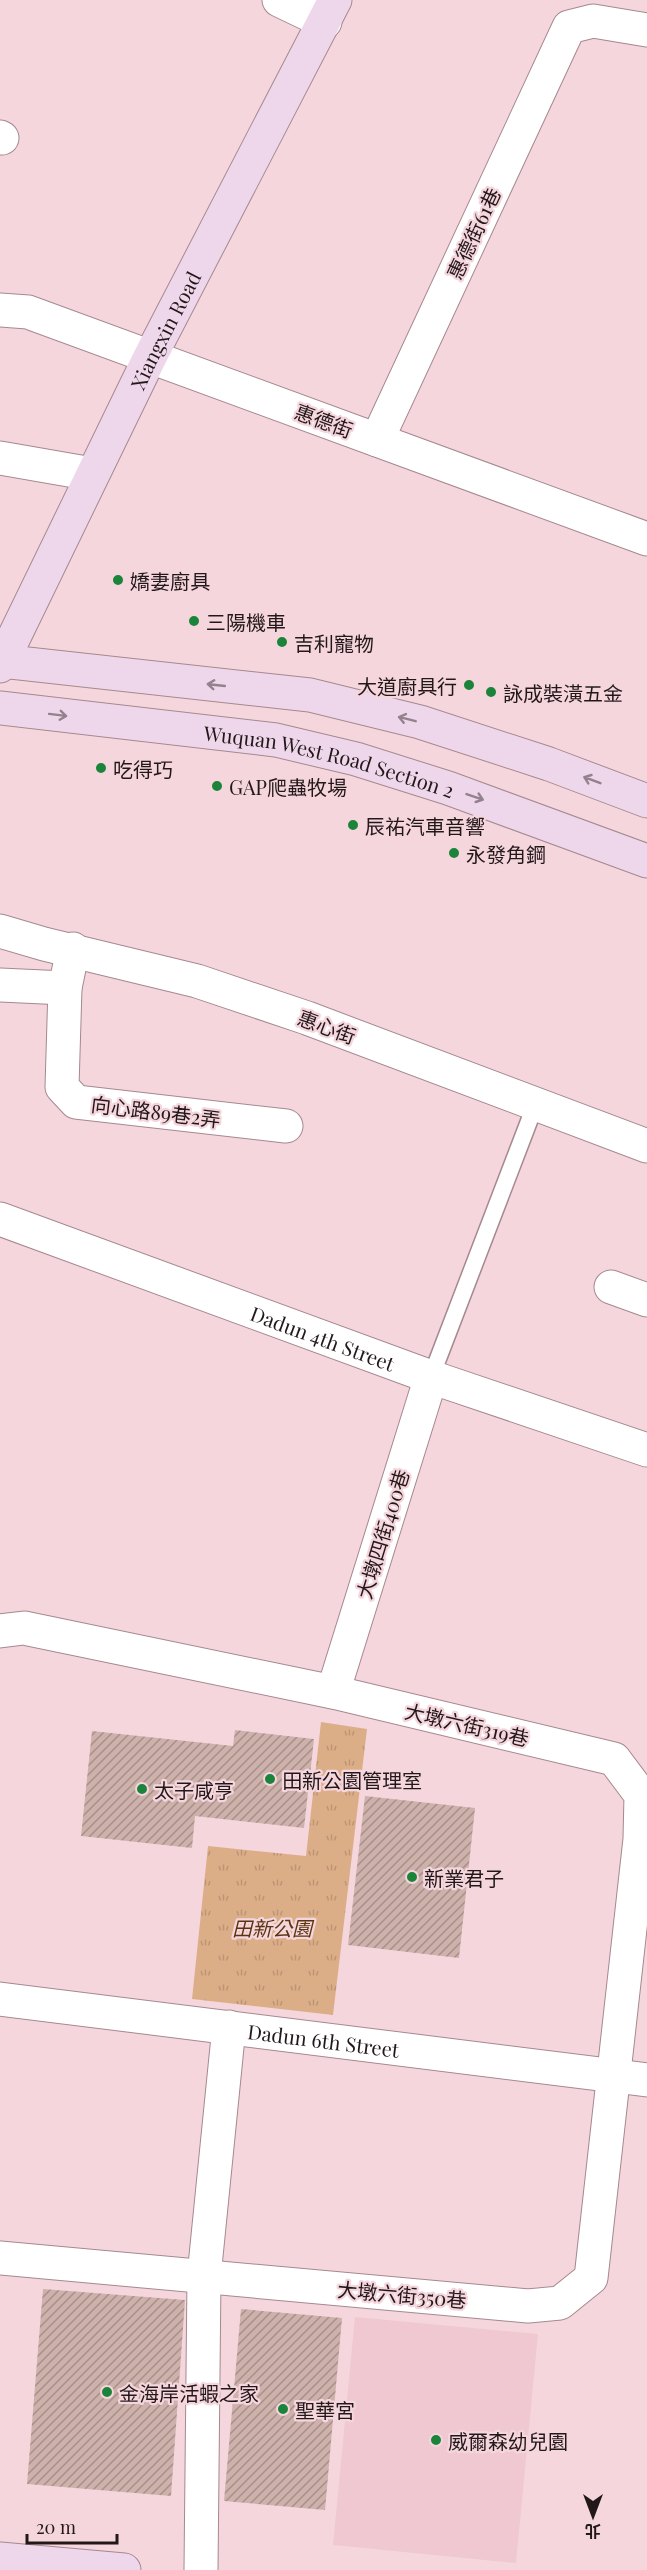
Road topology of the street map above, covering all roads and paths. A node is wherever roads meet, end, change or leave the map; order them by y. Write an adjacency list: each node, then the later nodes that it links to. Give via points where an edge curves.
1 (279, 0): 2 (street)
2 (330, 11): 5 (main road, Xiangxin Road)
3 (647, 30): 6 (street, 惠德街61巷, via 593,21 568,27)
4 (0, 310): 5 (street, 惠德街, via 28,312)
5 (150, 357): 6 (street, 惠德街); 8 (main road, Xiangxin Road)
6 (377, 440): 9 (street, 惠德街)
7 (0, 458): 8 (street)
8 (92, 474): 10 (main road, Xiangxin Road)
9 (647, 538)
10 (1, 663): 12 (main road, one-way to 10, via 420,722 310,695)
11 (0, 708): 13 (main road, Wuquan West Road Section 2, one-way to 13, via 276,740 496,804)
12 (647, 801)
13 (647, 861)
14 (0, 931): 15 (street, 惠心街)
15 (73, 950): 17 (street, 向心路89巷2弄); 18 (street, 惠心街, via 197,981)
16 (0, 985): 17 (street)
17 (65, 988): 19 (street, 向心路89巷2弄, via 62,1087 76,1102)
18 (536, 1103): 20 (street, 惠心街); 24 (lane)
19 (286, 1126)
20 (647, 1146)
21 (0, 1219): 24 (street, Dadun 4th Street)
22 (611, 1287): 23 (street)
23 (647, 1300)
24 (432, 1377): 25 (street, Dadun 4th Street); 27 (street, 大墩四街400巷)
25 (647, 1450)
26 (0, 1631): 27 (street, 大墩六街319巷, via 24,1628)
27 (333, 1692): 30 (street, 大墩六街319巷, via 614,1759 641,1795 640,1839)
28 (0, 1999): 29 (street, Dadun 6th Street)
29 (229, 2027): 30 (street, Dadun 6th Street); 33 (street)
30 (613, 2074): 31 (street, Dadun 6th Street); 33 (street, 大墩六街350巷, via 591,2278 560,2303 528,2306)
31 (647, 2080)
32 (0, 2258): 33 (street, 大墩六街350巷)
33 (204, 2276): 36 (street)
34 (0, 2559): 35 (main road)
35 (124, 2570)
36 (201, 2570)

